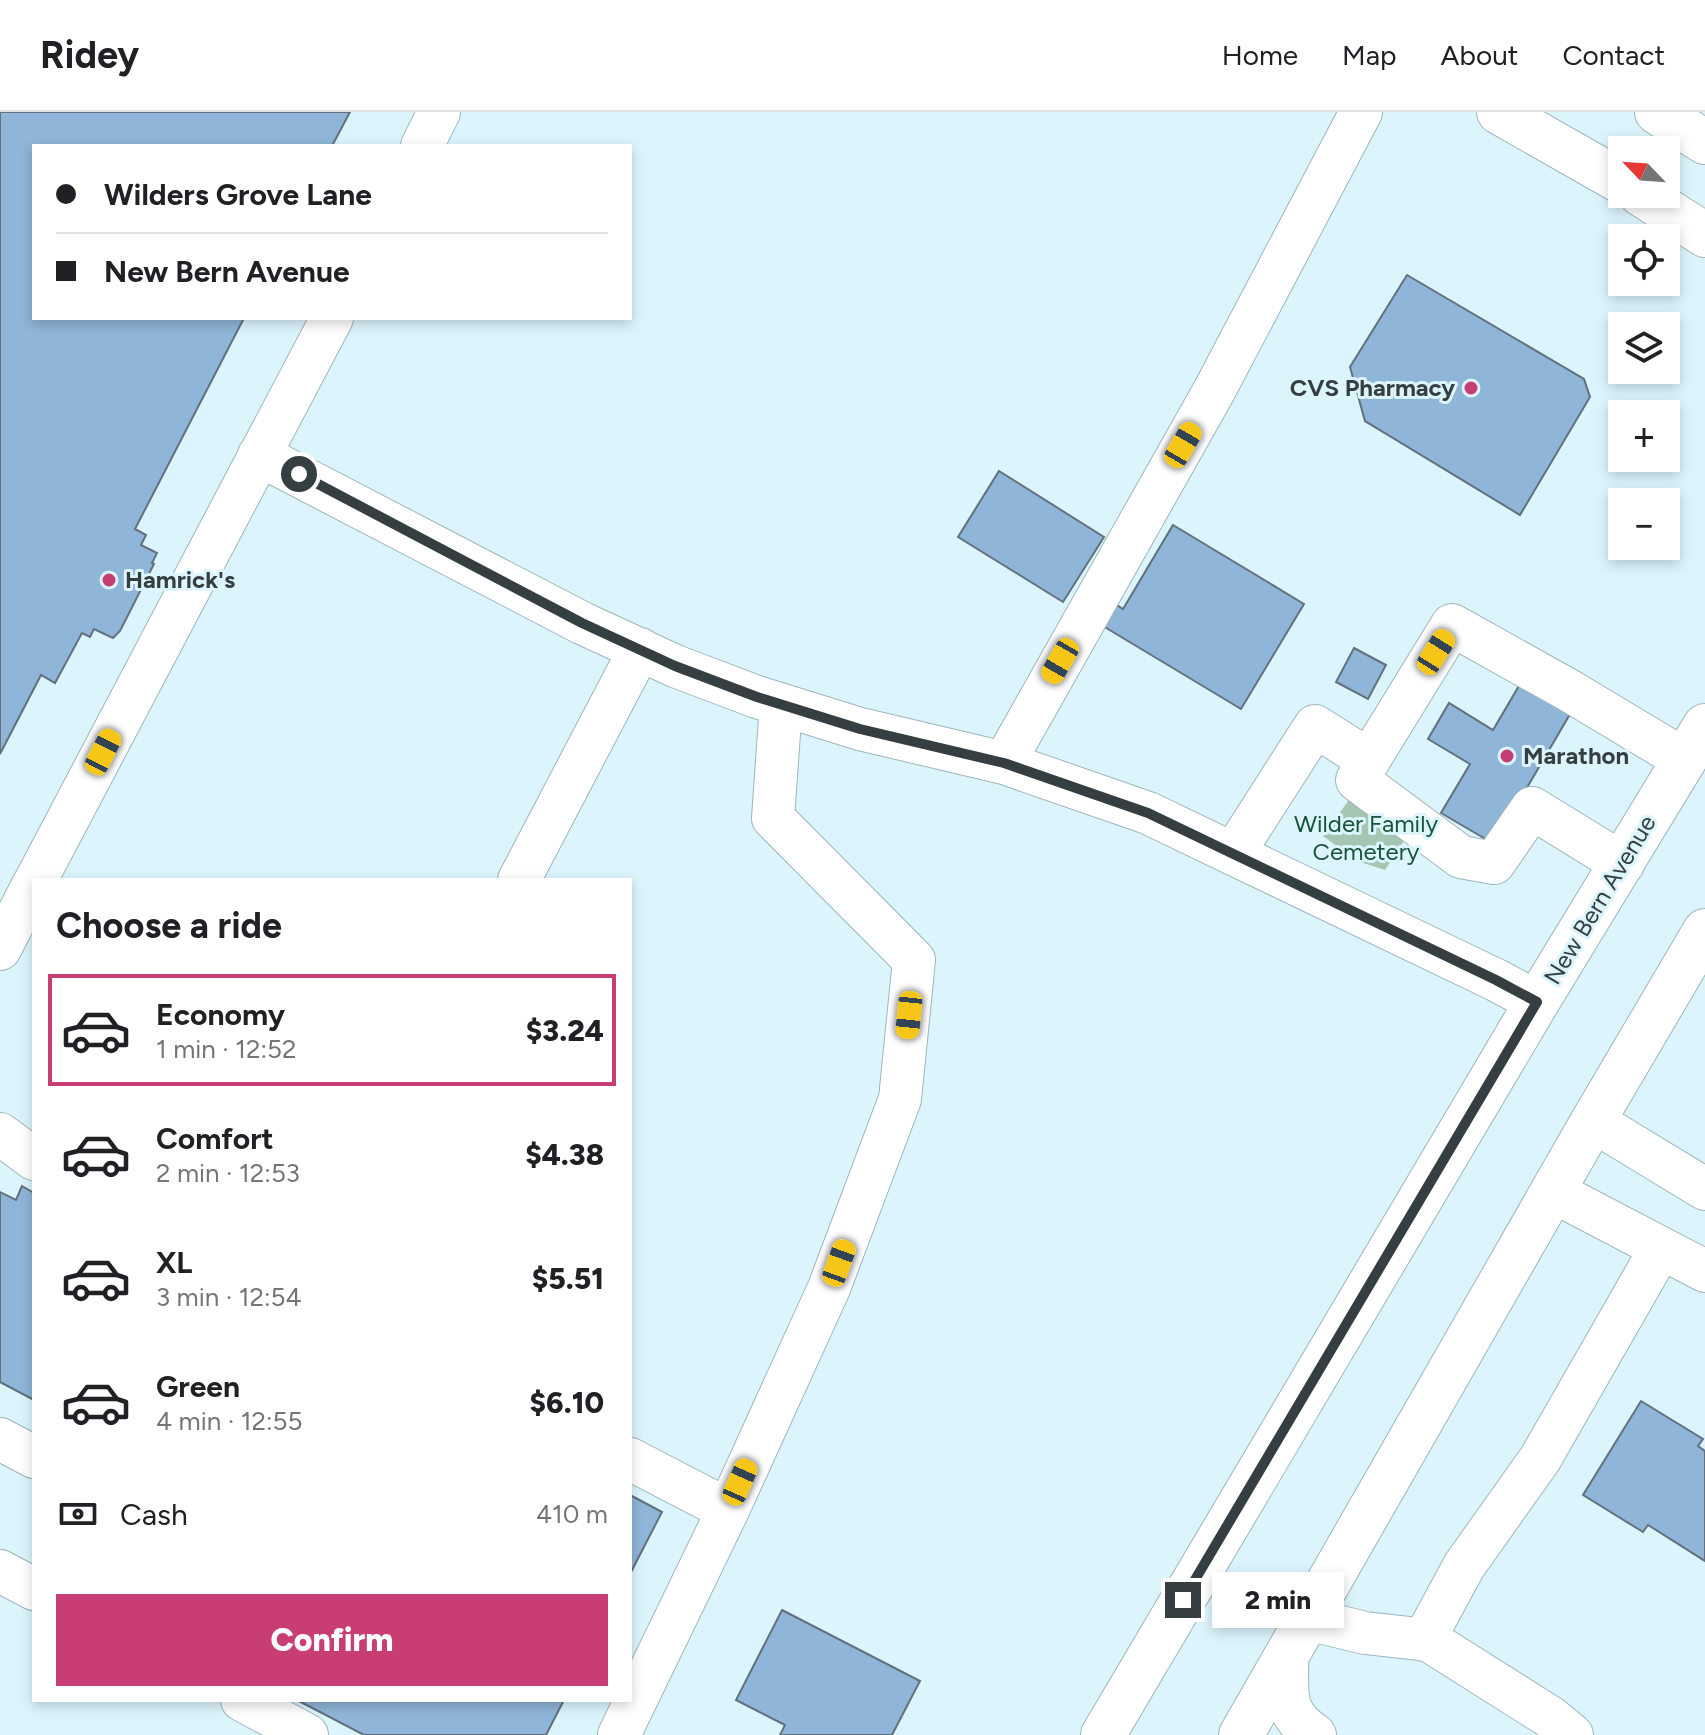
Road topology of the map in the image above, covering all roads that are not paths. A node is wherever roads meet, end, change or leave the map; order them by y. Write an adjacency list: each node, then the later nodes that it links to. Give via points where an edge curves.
1 (439, 112): 6 (street)
2 (1361, 112): 16 (street, via 1214,391)
3 (1499, 112): 7 (main road)
4 (1657, 112): 5 (main road)
5 (1705, 142)
6 (423, 144)
7 (1608, 174)
8 (1663, 208): 9 (main road)
9 (1705, 235)
10 (331, 320): 11 (street)
11 (259, 455): 12 (street); 19 (street)
12 (640, 649): 13 (street); 20 (street)
13 (781, 705): 16 (street); 35 (street, via 773,818 914,960 900,1099 829,1288)
14 (1695, 743): 15 (street, via 1570,691 1452,625); 18 (main road, New Bern Avenue)
15 (1369, 760): 17 (street, via 1315,726); 18 (street, via 1357,780 1461,857 1494,863 1532,808)
16 (1004, 763): 17 (street, via 1148,813)
17 (1233, 854): 24 (street)
18 (1623, 864): 24 (main road, New Bern Avenue)
19 (37, 878)
20 (520, 878)
21 (32, 888): 23 (street)
22 (1705, 931): 25 (main road)
23 (0, 949)
24 (1537, 1002): 44 (main road, New Bern Avenue)
25 (1593, 1121): 28 (street); 29 (main road)
26 (0, 1134): 27 (street)
27 (32, 1158)
28 (1705, 1189)
29 (1552, 1191): 30 (street); 38 (main road)
30 (1661, 1248): 31 (street); 39 (street, via 1540,1459 1464,1566)
31 (1705, 1271)
32 (0, 1439): 33 (street)
33 (32, 1456)
34 (632, 1460): 35 (street)
35 (728, 1510): 43 (street)
36 (0, 1571): 37 (street)
37 (32, 1588)
38 (1308, 1619): 39 (street); 40 (main road)
39 (1424, 1640): 47 (street)
40 (1287, 1656): 45 (main road); 46 (street, via 1289,1710)
41 (246, 1702): 42 (street)
42 (307, 1735)
43 (619, 1735)
44 (1103, 1735)
45 (1241, 1735)
46 (1315, 1735)
47 (1572, 1735)

